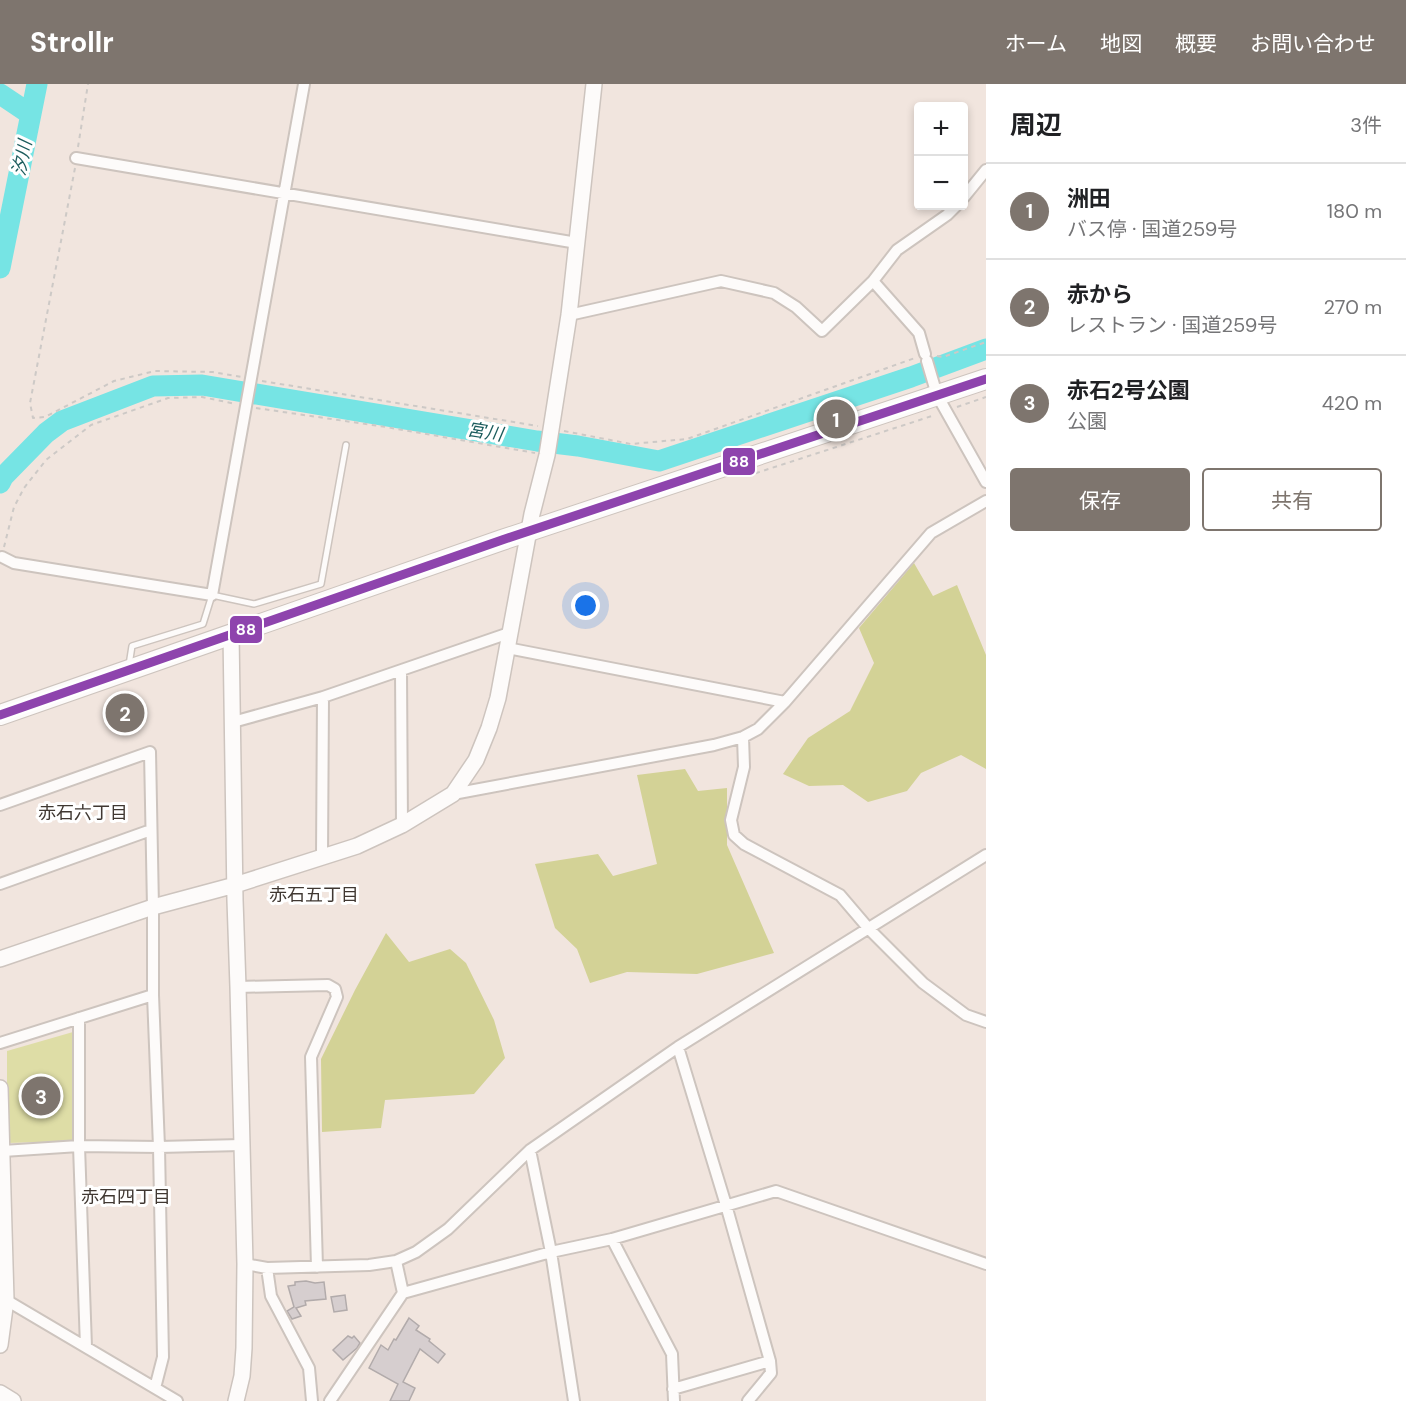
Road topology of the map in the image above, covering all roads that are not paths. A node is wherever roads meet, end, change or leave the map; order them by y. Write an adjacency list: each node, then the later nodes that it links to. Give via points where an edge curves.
1 (304, 84): 6 (street)
2 (594, 84): 8 (street)
3 (76, 158): 6 (street)
4 (986, 170): 5 (street)
5 (968, 191)
6 (285, 195): 8 (street); 18 (street)
7 (952, 210): 9 (street, via 897,250)
8 (577, 243): 10 (street)
9 (873, 281): 10 (street, via 822,331 774,292 721,280); 12 (street, via 919,333)
10 (569, 315): 16 (street, via 547,453)
11 (986, 379): 12 (highway)
12 (935, 388): 14 (street); 16 (highway)
13 (346, 445): 18 (lane, via 321,584 254,604)
14 (986, 482)
15 (986, 501): 24 (street, via 931,533)
16 (529, 531): 19 (highway); 20 (street)
17 (2, 556): 18 (street, via 14,563)
18 (212, 595): 21 (lane, via 203,624 132,646)
19 (231, 633): 21 (highway); 26 (street)
20 (508, 640): 22 (street); 24 (street); 28 (street, via 489,728 476,760)
21 (129, 670): 25 (highway)
22 (401, 671): 23 (street); 30 (street)
23 (323, 697): 26 (street); 33 (street)
24 (785, 702): 27 (street, via 758,729)
25 (0, 715)
26 (233, 722): 35 (street)
27 (743, 737): 28 (street, via 714,746); 37 (street, via 744,768 731,820 734,835 840,895)
28 (453, 794): 30 (street)
29 (0, 805): 31 (street, via 150,752)
30 (402, 825): 33 (street, via 357,846)
31 (151, 830): 34 (street); 36 (street)
32 (986, 855): 37 (street)
33 (322, 856): 35 (street)
34 (0, 884)
35 (235, 885): 36 (street); 39 (street)
36 (153, 907): 38 (street); 40 (street)
37 (868, 929): 42 (street, via 923,983 966,1015); 44 (street)
38 (0, 959)
39 (238, 987): 46 (street); 58 (street, via 328,985 335,989 337,997 311,1057)
40 (153, 995): 41 (street); 48 (street)
41 (79, 1018): 43 (street); 47 (street)
42 (986, 1022)
43 (0, 1043)
44 (678, 1047): 49 (street); 51 (street)
45 (0, 1088): 50 (street)
46 (241, 1144): 48 (street); 55 (street)
47 (79, 1146): 48 (street); 50 (street); 62 (street)
48 (159, 1147): 64 (street, via 163,1357)
49 (530, 1150): 53 (street); 54 (street, via 448,1229)
50 (3, 1151): 60 (street)
51 (726, 1205): 52 (street); 56 (street, via 776,1191); 63 (street)
52 (612, 1239): 53 (street); 65 (street, via 672,1354)
53 (551, 1252): 59 (street); 72 (street)
54 (396, 1261): 58 (street); 59 (street)
55 (245, 1264): 57 (street); 69 (street, via 244,1348)
56 (986, 1264)
57 (267, 1268): 58 (street); 70 (street, via 271,1296 309,1368)
58 (317, 1268)
59 (403, 1293): 71 (street)
60 (6, 1300): 61 (street); 62 (street)
61 (0, 1345)
62 (86, 1347): 64 (street)
63 (770, 1361): 65 (street); 74 (street, via 771,1373)
64 (155, 1388): 68 (street)
65 (673, 1389): 73 (street)
66 (0, 1393): 67 (street)
67 (13, 1401)
68 (177, 1401)
69 (236, 1401)
70 (312, 1401)
71 (330, 1401)
72 (574, 1401)
73 (674, 1401)
74 (748, 1401)

